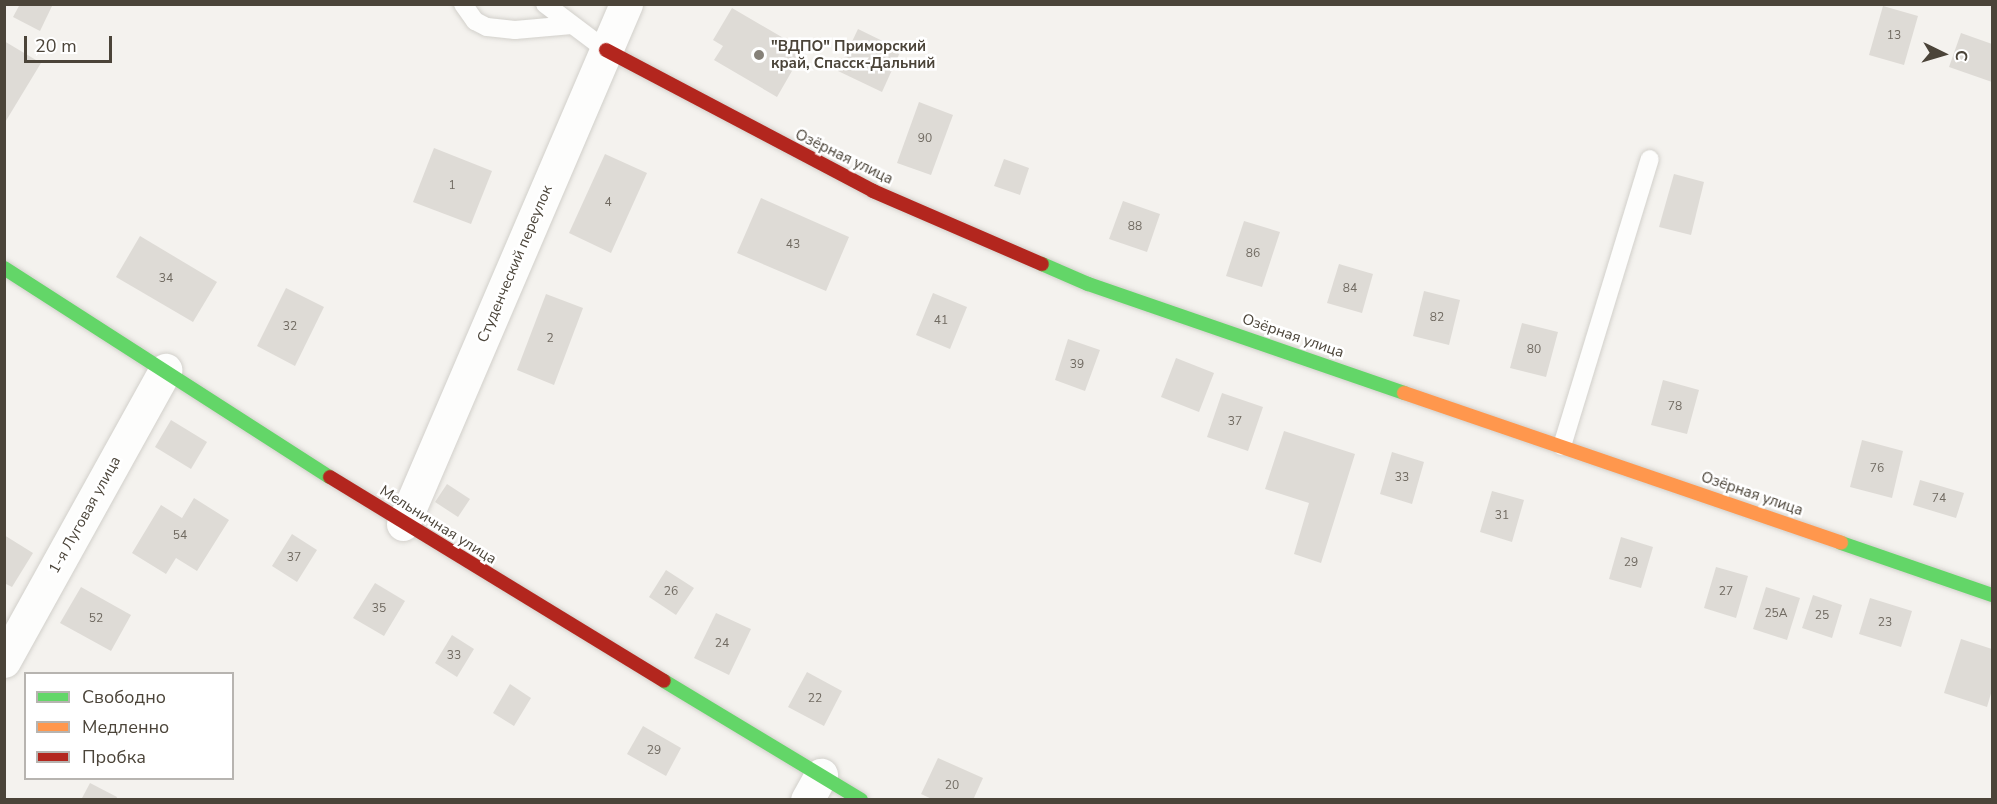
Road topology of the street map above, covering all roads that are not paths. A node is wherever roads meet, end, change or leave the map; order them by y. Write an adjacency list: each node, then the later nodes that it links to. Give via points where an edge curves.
1 (463, 4): 4 (lane, via 475,21 488,27 515,30)
2 (545, 4): 4 (lane)
3 (626, 4): 5 (street, Студенческий переулок)
4 (572, 25): 5 (lane)
5 (606, 50): 9 (street, Озёрная улица, via 862,186 1088,284); 10 (street, Студенческий переулок)
6 (1650, 159): 9 (lane)
7 (4, 268): 8 (street, Мельничная улица)
8 (165, 370): 10 (street, Мельничная улица); 12 (street, 1-я Луговая улица)
9 (1562, 446): 11 (street, Озёрная улица)
10 (403, 524): 13 (street, Мельничная улица)
11 (1992, 596)
12 (4, 661)
13 (814, 787): 14 (street, Мельничная улица)
14 (861, 800)

